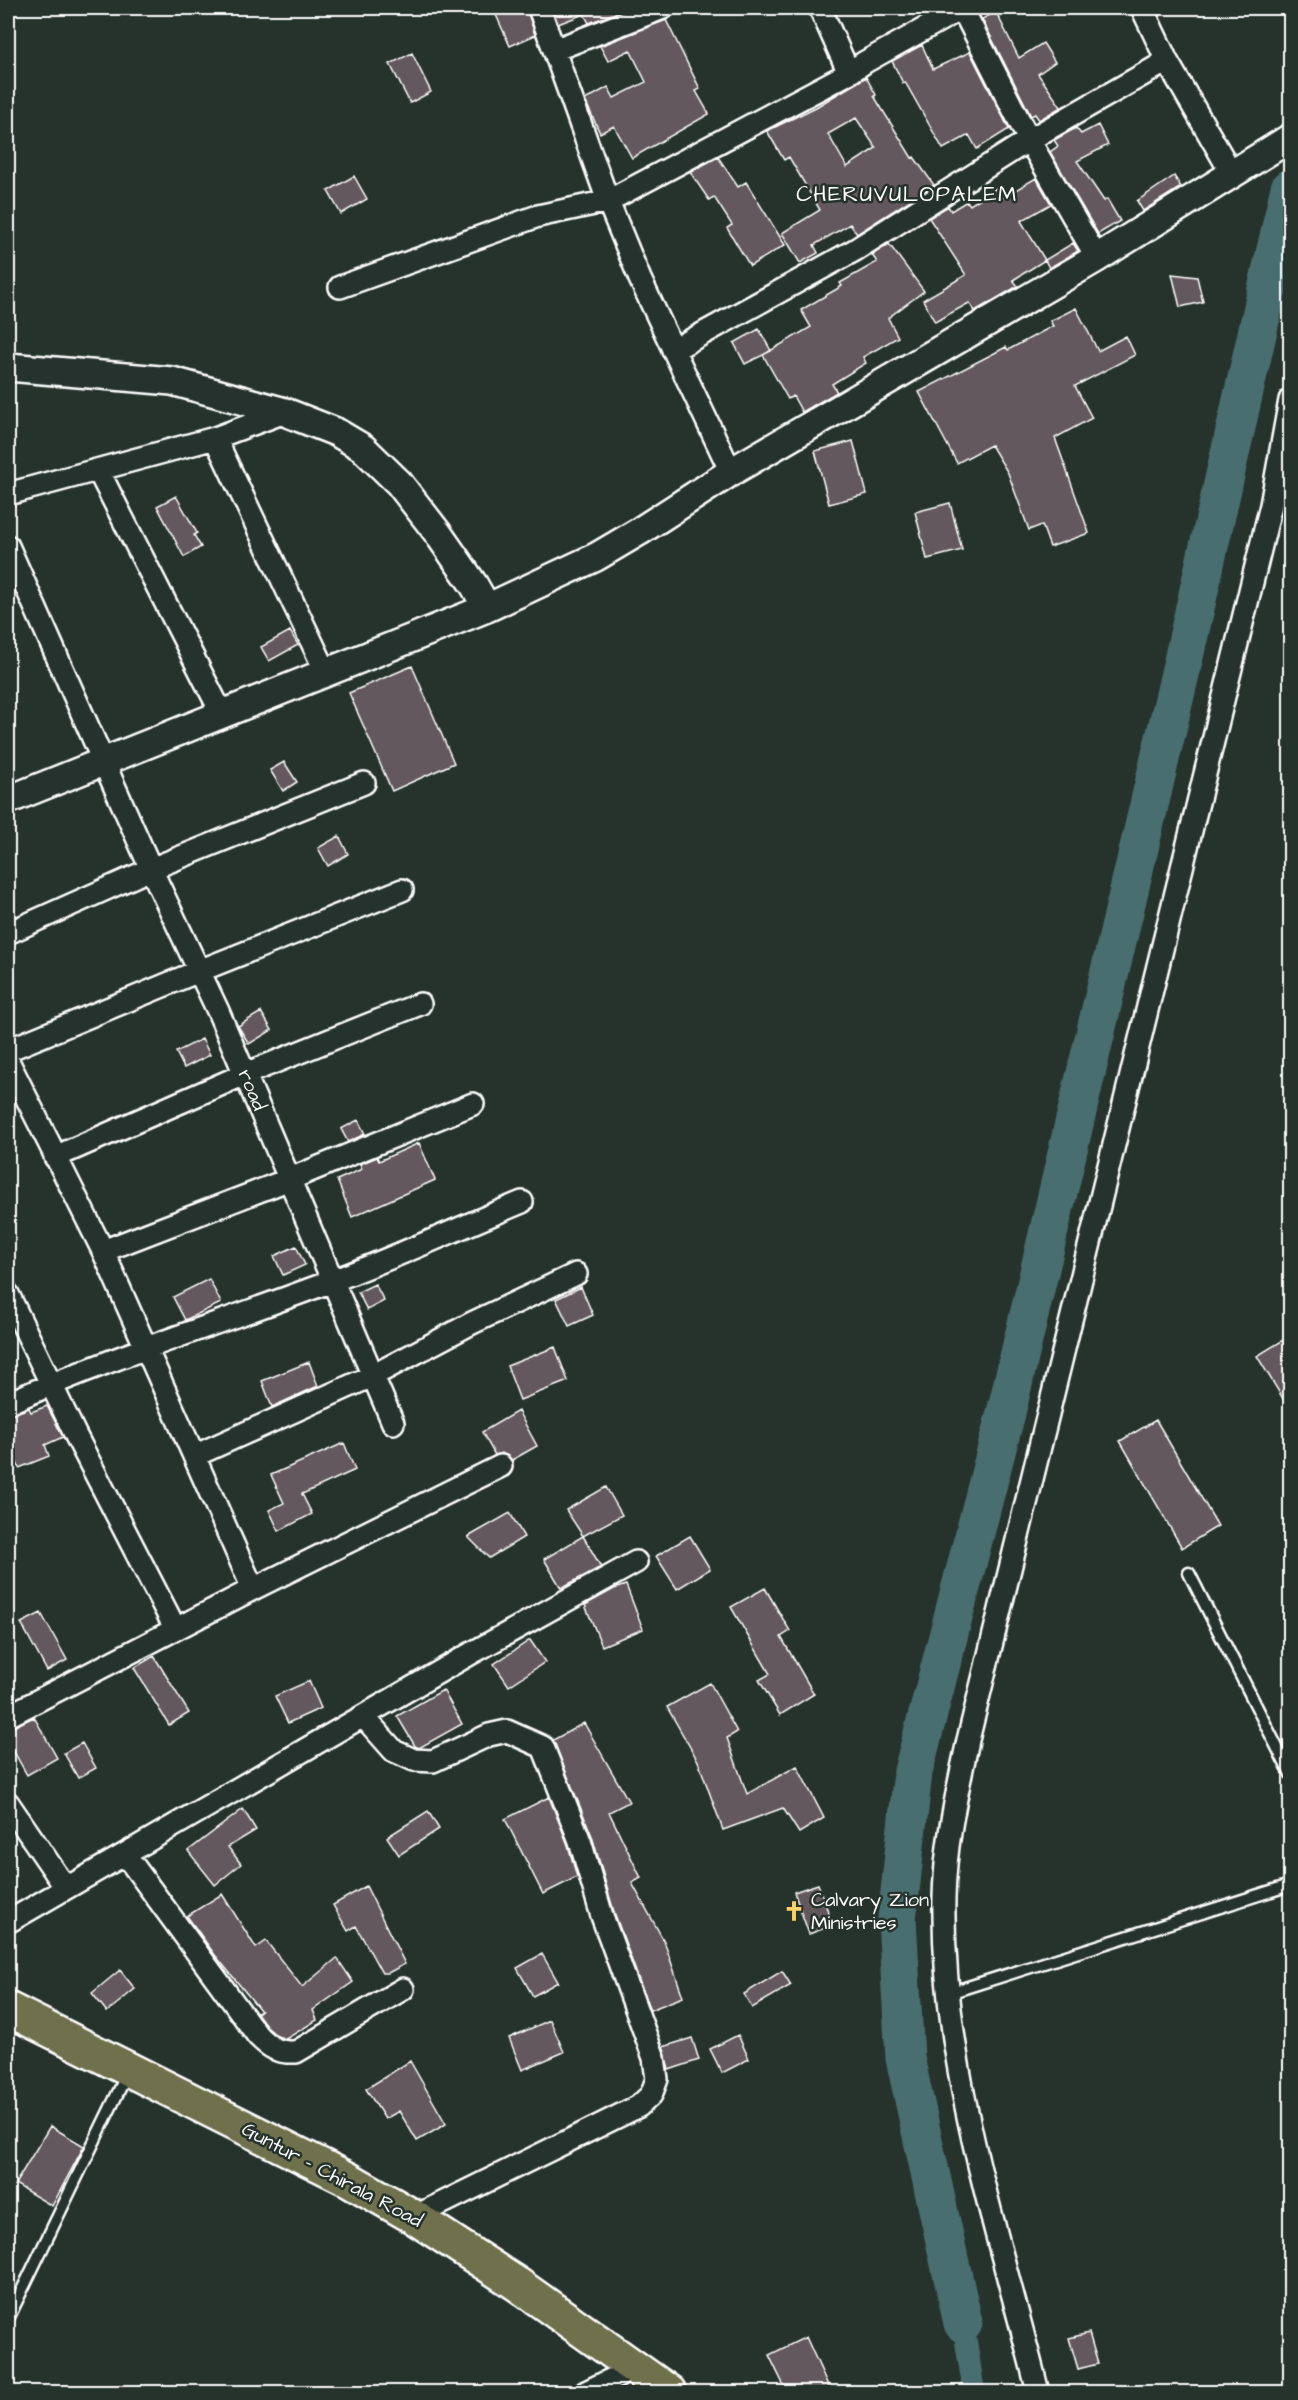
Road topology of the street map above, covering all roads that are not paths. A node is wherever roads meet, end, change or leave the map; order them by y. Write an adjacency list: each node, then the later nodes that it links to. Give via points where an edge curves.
1 (539, 8): 6 (street)
2 (663, 8): 6 (street)
3 (820, 8): 8 (street)
4 (962, 8): 8 (street); 9 (street)
5 (1142, 8): 7 (street)
6 (554, 50): 12 (street)
7 (1167, 61): 9 (street); 11 (street)
8 (849, 74): 12 (street)
9 (1029, 140): 13 (street); 15 (street, via 855,250)
10 (1279, 144): 11 (street)
11 (1232, 174): 13 (street)
12 (608, 201): 14 (street, via 538,216); 15 (street)
13 (1097, 258): 21 (street)
14 (340, 287)
15 (673, 350): 21 (street)
16 (8, 367): 18 (street, via 172,381)
17 (1290, 400): 66 (street, via 1271,505 968,1740 948,1840 944,1899)
18 (285, 412): 19 (street); 24 (street, via 336,432 363,448 399,483 437,532)
19 (216, 438): 20 (street); 25 (street)
20 (98, 470): 22 (street); 26 (street)
21 (730, 472): 24 (street, via 596,557)
22 (8, 494)
23 (8, 546): 27 (street, road)
24 (487, 608): 25 (street)
25 (326, 672): 26 (street)
26 (222, 714): 27 (street)
27 (104, 760): 29 (street); 30 (street, road)
28 (364, 783): 30 (street)
29 (8, 800)
30 (151, 869): 32 (street); 33 (street, road)
31 (402, 890): 33 (street)
32 (8, 933)
33 (199, 971): 35 (street); 37 (street, road)
34 (420, 1004): 37 (street)
35 (8, 1050)
36 (10, 1072): 39 (street)
37 (245, 1074): 39 (street); 40 (street, road)
38 (473, 1104): 40 (street)
39 (55, 1157): 42 (street)
40 (290, 1179): 42 (street); 44 (street, road)
41 (522, 1202): 44 (street)
42 (103, 1251): 46 (street)
43 (576, 1274): 47 (street)
44 (333, 1281): 46 (street); 47 (street, road)
45 (8, 1294): 48 (street)
46 (145, 1348): 48 (street); 51 (street)
47 (372, 1376): 50 (street, road); 51 (street)
48 (51, 1383): 49 (street); 56 (street)
49 (8, 1402)
50 (393, 1423)
51 (194, 1456): 55 (street)
52 (501, 1466): 55 (street)
53 (636, 1562): 58 (street)
54 (1189, 1573): 59 (lane)
55 (253, 1589): 56 (street)
56 (175, 1628): 57 (street)
57 (8, 1716)
58 (363, 1716): 61 (street); 69 (street, via 394,1751 414,1760 433,1761 489,1735 507,1731 543,1747 580,1840 602,1916 654,2058 657,2079 651,2096 623,2115)
59 (1290, 1773)
60 (8, 1803): 63 (street)
61 (124, 1854): 63 (street); 65 (street, via 271,2049 296,2052)
62 (1290, 1885): 66 (lane)
63 (66, 1888): 64 (street)
64 (8, 1922)
65 (403, 1989)
66 (950, 1993): 74 (street, via 955,2054 973,2145)
67 (8, 2008): 68 (main road, Guntur - Chirala Road)
68 (129, 2070): 69 (main road, Guntur - Chirala Road, via 348,2179); 70 (lane)
69 (414, 2217): 71 (main road, Guntur - Chirala Road)
70 (8, 2319)
71 (635, 2368): 72 (street); 73 (main road, Guntur - Chirala Road)
72 (586, 2392)
73 (669, 2392)
74 (1038, 2392)

